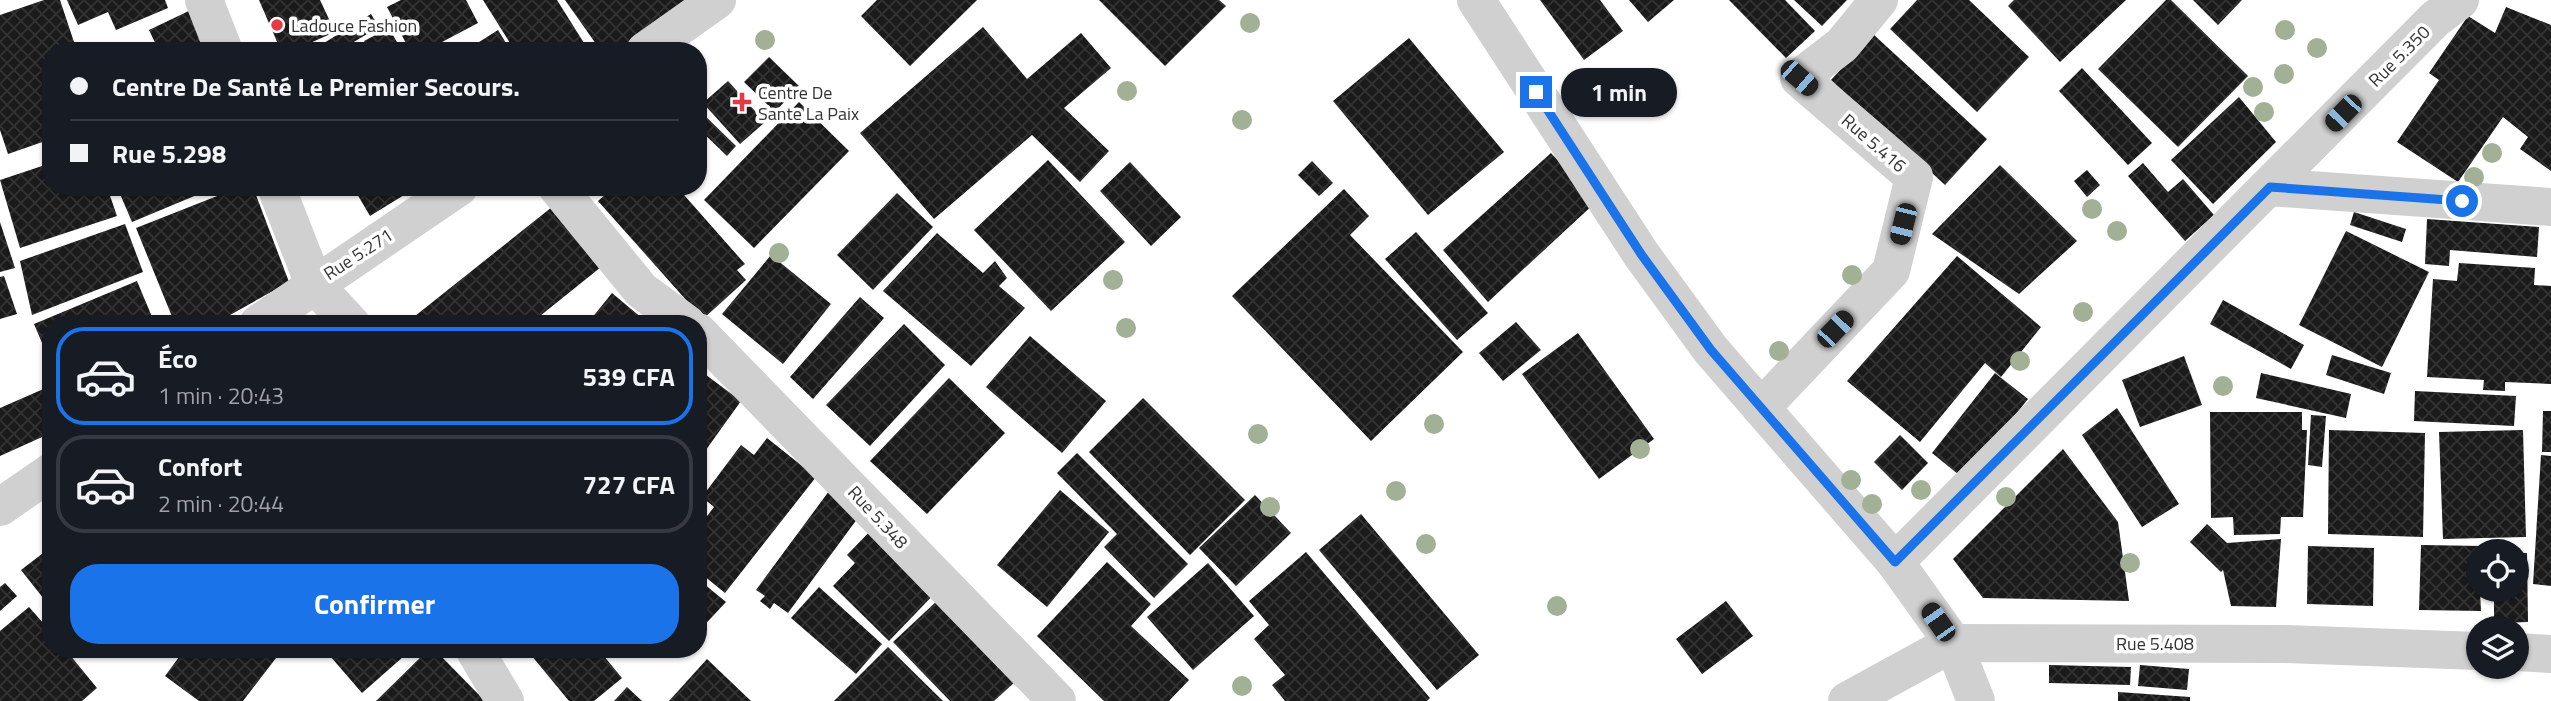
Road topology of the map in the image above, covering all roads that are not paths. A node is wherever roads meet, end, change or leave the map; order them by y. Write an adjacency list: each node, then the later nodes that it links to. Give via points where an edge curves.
1 (204, 0): 6 (street)
2 (717, 0): 7 (street)
3 (1476, 0): 18 (street, via 1641,254)
4 (1878, 0): 18 (street, Rue 5.416, via 1842,45 1799,78 1914,177 1891,271)
5 (2460, 0): 8 (street, Rue 5.350, via 2435,19)
6 (220, 42)
7 (658, 42)
8 (2270, 187): 12 (street); 21 (street, Rue 5.350)
9 (280, 196): 13 (street)
10 (446, 196): 13 (street, Rue 5.271)
11 (564, 196): 16 (street, via 641,290)
12 (2551, 207)
13 (314, 284): 14 (street, Rue 5.271); 15 (street)
14 (271, 315)
15 (343, 315)
16 (675, 315)
17 (707, 341): 28 (street, Rue 5.348)
18 (1760, 408): 21 (street)
19 (42, 478): 20 (street)
20 (0, 507)
21 (1895, 562): 22 (street)
22 (1952, 643): 23 (street, Rue 5.408, via 2284,644); 29 (street, Rue 5.408); 30 (street)
23 (2466, 651)
24 (2529, 653): 25 (street)
25 (2551, 654)
26 (479, 658): 27 (street)
27 (505, 701)
28 (1057, 701)
29 (1847, 701)
30 (1976, 701)

